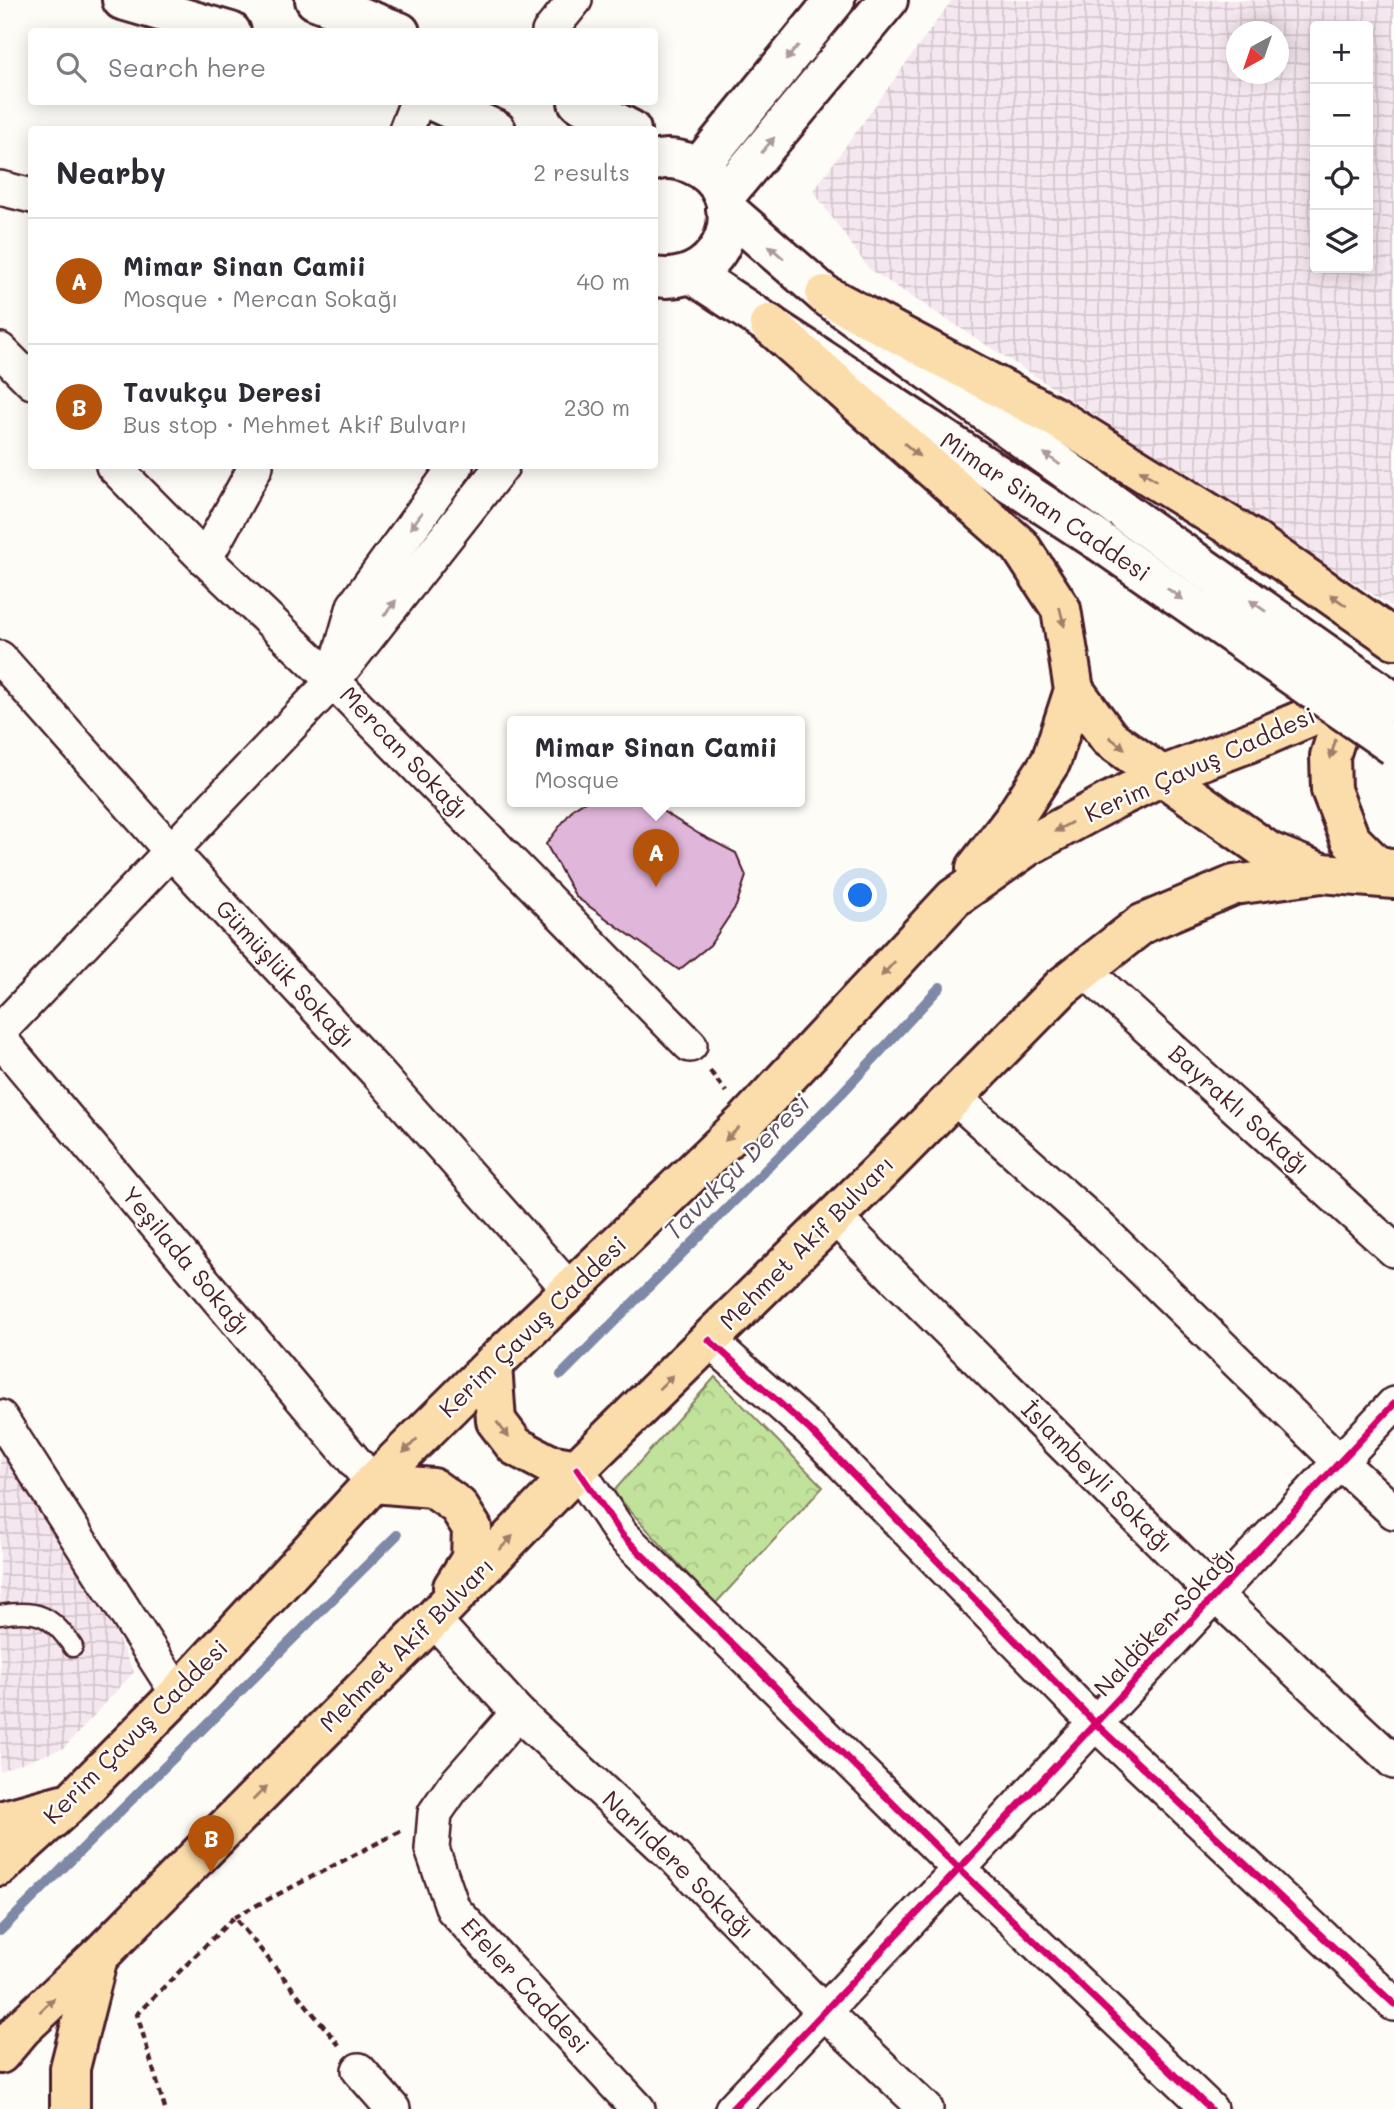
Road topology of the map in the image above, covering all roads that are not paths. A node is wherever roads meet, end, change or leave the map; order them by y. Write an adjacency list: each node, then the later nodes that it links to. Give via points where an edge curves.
1 (122, 0): 6 (main road)
2 (575, 0): 8 (street)
3 (835, 0): 15 (main road, one-way to 15)
4 (888, 0): 18 (main road, one-way to 4)
5 (341, 4): 7 (main road)
6 (217, 28)
7 (392, 28)
8 (552, 28)
9 (416, 105): 12 (street)
10 (442, 105): 13 (main road)
11 (584, 105): 14 (main road)
12 (408, 126)
13 (487, 126)
14 (623, 126)
15 (672, 157): 18 (main road, Mimar Sinan Caddesi, via 714,180)
16 (0, 188): 17 (street)
17 (28, 195)
18 (725, 203): 19 (main road, via 727,233 719,250 708,264); 20 (main road, Mimar Sinan Caddesi, one-way to 18)
19 (669, 282): 21 (main road, Mimar Sinan Caddesi)
20 (825, 295): 29 (main road, one-way to 20, via 1254,541 1053,416); 33 (main road, Mimar Sinan Caddesi, one-way to 20, bridge, via 1127,514)
21 (769, 324): 32 (main road, one-way to 32, via 1020,546 1061,610); 34 (main road, Mimar Sinan Caddesi, one-way to 34, bridge, via 1099,541)
22 (0, 350): 23 (street)
23 (28, 378)
24 (116, 469): 28 (street, Mercan Sokağı)
25 (254, 469): 28 (street)
26 (454, 469): 31 (street, one-way to 31, via 354,606)
27 (500, 469): 31 (street, one-way to 27)
28 (205, 559): 31 (street, Mercan Sokağı)
29 (1394, 639)
30 (4, 670): 36 (street, Gümüşlük Sokağı)
31 (333, 681): 36 (street); 44 (street, Mercan Sokağı)
32 (1074, 690): 35 (main road, one-way to 35, via 1109,738); 40 (main road, via 1051,761)
33 (1385, 691): 35 (main road, Kerim Çavuş Caddesi); 37 (main road, one-way to 37, via 1340,725 1330,756 1331,790 1350,839 1376,865)
34 (1394, 746)
35 (1164, 775): 38 (main road, via 1269,852); 40 (main road, Kerim Çavuş Caddesi, one-way to 40, via 1028,846)
36 (171, 851): 42 (street); 48 (street, Gümüşlük Sokağı)
37 (1394, 869)
38 (1322, 873): 39 (main road, Mehmet Akif Bulvarı); 41 (main road, Mehmet Akif Bulvarı, via 1234,885 1142,924)
39 (1394, 879)
40 (954, 898): 48 (main road, Kerim Çavuş Caddesi, one-way to 48, via 747,1120)
41 (1084, 970): 45 (main road, Mehmet Akif Bulvarı); 47 (street, Bayraklı Sokağı)
42 (0, 1031)
43 (0, 1039): 55 (street, Yeşilada Sokağı)
44 (690, 1045)
45 (954, 1097): 46 (main road, Mehmet Akif Bulvarı); 53 (street, via 1101,1229)
46 (834, 1217): 49 (main road, Mehmet Akif Bulvarı); 57 (street, İslambeyli Sokağı)
47 (1394, 1250)
48 (570, 1290): 50 (main road, Kerim Çavuş Caddesi)
49 (709, 1340): 54 (main road, Mehmet Akif Bulvarı, one-way to 49); 63 (street, via 810,1430)
50 (492, 1365): 54 (main road, one-way to 54, via 496,1421 515,1446 549,1464); 55 (main road, Kerim Çavuş Caddesi, one-way to 55)
51 (1394, 1404): 53 (street, Naldöken Sokağı)
52 (0, 1417): 61 (street)
53 (1340, 1462): 56 (street); 57 (street, Naldöken Sokağı)
54 (577, 1469): 59 (main road, Mehmet Akif Bulvarı, one-way to 54); 68 (street, via 622,1535)
55 (373, 1483): 59 (main road, via 433,1488 458,1506 472,1528 471,1559); 61 (main road, Kerim Çavuş Caddesi)
56 (1394, 1512)
57 (1215, 1595): 63 (street, Naldöken Sokağı); 64 (street, İslambeyli Sokağı)
58 (0, 1615): 60 (lane, via 34,1612 63,1632)
59 (433, 1619): 62 (street, Narlıdere Sokağı); 69 (main road, Mehmet Akif Bulvarı, one-way to 59)
60 (73, 1647)
61 (178, 1694): 65 (main road, Kerim Çavuş Caddesi)
62 (518, 1713): 71 (street, Narlıdere Sokağı, via 675,1857); 76 (street, Efeler Caddesi, via 435,1813 432,1849 453,1909)
63 (1096, 1724): 68 (street, Naldöken Sokağı); 70 (street)
64 (1394, 1762)
65 (71, 1802): 66 (main road); 67 (main road, Kerim Çavuş Caddesi)
66 (0, 1821)
67 (0, 1866)
68 (959, 1869): 71 (street, Naldöken Sokağı); 79 (street)
69 (98, 1957): 72 (main road, Mehmet Akif Bulvarı, one-way to 69); 74 (main road, via 71,2068)
70 (1394, 2004)
71 (824, 2012): 77 (street, Naldöken Sokağı); 78 (street, Narlıdere Sokağı)
72 (0, 2054)
73 (359, 2070): 75 (street)
74 (71, 2109)
75 (393, 2109)
76 (638, 2109)
77 (732, 2109)
78 (926, 2109)
79 (1210, 2109)

